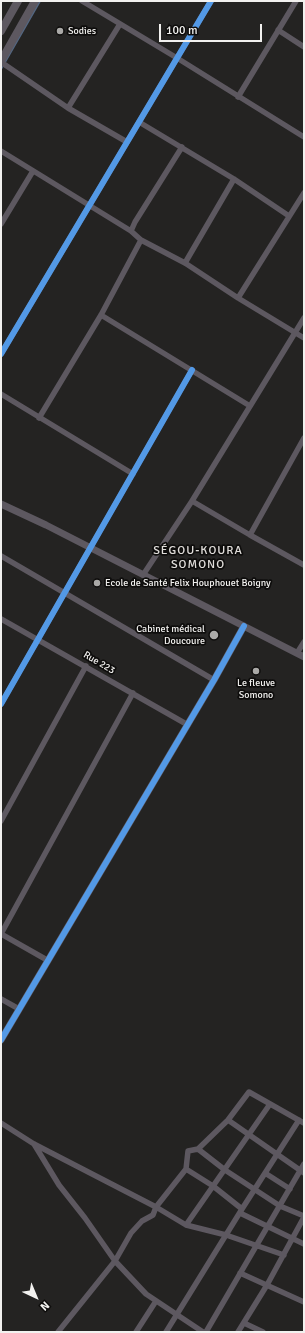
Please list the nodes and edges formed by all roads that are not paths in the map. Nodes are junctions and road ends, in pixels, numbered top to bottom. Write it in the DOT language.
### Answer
graph roads {
  1 [pos="18,1"];
  2 [pos="35,1"];
  3 [pos="82,1"];
  4 [pos="211,1"];
  5 [pos="296,1"];
  6 [pos="120,24"];
  7 [pos="278,30"];
  8 [pos="1,31"];
  9 [pos="304,47"];
  10 [pos="177,58"];
  11 [pos="1,61"];
  12 [pos="238,97"];
  13 [pos="68,108"];
  14 [pos="139,122"];
  15 [pos="304,137"];
  16 [pos="127,142"];
  17 [pos="182,147"];
  18 [pos="1,151"];
  19 [pos="33,170"];
  20 [pos="234,179"];
  21 [pos="304,193"];
  22 [pos="89,206"];
  23 [pos="289,216"];
  24 [pos="1,224"];
  25 [pos="131,231"];
  26 [pos="141,240"];
  27 [pos="185,263"];
  28 [pos="238,298"];
  29 [pos="101,315"];
  30 [pos="304,318"];
  31 [pos="295,332"];
  32 [pos="304,338"];
  33 [pos="1,354"];
  34 [pos="192,370"];
  35 [pos="1,394"];
  36 [pos="250,406"];
  37 [pos="39,418"];
  38 [pos="304,438"];
  39 [pos="133,474"];
  40 [pos="192,501"];
  41 [pos="1,504"];
  42 [pos="250,536"];
  43 [pos="90,548"];
  44 [pos="1,556"];
  45 [pos="304,565"];
  46 [pos="143,575"];
  47 [pos="64,594"];
  48 [pos="1,619"];
  49 [pos="244,626"];
  50 [pos="38,640"];
  51 [pos="304,642"];
  52 [pos="301,655"];
  53 [pos="86,666"];
  54 [pos="214,680"];
  55 [pos="132,693"];
  56 [pos="1,704"];
  57 [pos="188,725"];
  58 [pos="1,821"];
  59 [pos="1,934"];
  60 [pos="47,960"];
  61 [pos="1,998"];
  62 [pos="19,1009"];
  63 [pos="1,1040"];
  64 [pos="270,1104"];
  65 [pos="228,1120"];
  66 [pos="302,1122"];
  67 [pos="1,1123"];
  68 [pos="249,1135"];
  69 [pos="34,1144"];
  70 [pos="198,1149"];
  71 [pos="277,1155"];
  72 [pos="304,1164"];
  73 [pos="186,1168"];
  74 [pos="225,1170"];
  75 [pos="302,1172"];
  76 [pos="266,1174"];
  77 [pos="213,1186"];
  78 [pos="290,1189"];
  79 [pos="255,1190"];
  80 [pos="280,1206"];
  81 [pos="156,1208"];
  82 [pos="241,1211"];
  83 [pos="304,1217"];
  84 [pos="186,1225"];
  85 [pos="268,1226"];
  86 [pos="226,1235"];
  87 [pos="293,1238"];
  88 [pos="304,1244"];
  89 [pos="257,1245"];
  90 [pos="284,1255"];
  91 [pos="115,1261"];
  92 [pos="240,1273"];
  93 [pos="267,1285"];
  94 [pos="156,1301"];
  95 [pos="304,1302"];
  96 [pos="176,1315"];
  97 [pos="244,1323"];
  98 [pos="58,1332"];
  99 [pos="136,1332"];
  100 [pos="166,1332"];
  101 [pos="202,1332"];
  102 [pos="206,1332"];
  103 [pos="238,1332"];
  104 [pos="263,1332"];
  1 -- 8 [label="main road"];
  2 -- 11 [label="main road"];
  3 -- 6 [label="street"];
  4 -- 10 [label="street"];
  5 -- 7 [label="street"];
  6 -- 10 [label="street"];
  6 -- 13 [label="street"];
  7 -- 9 [label="street"];
  7 -- 12 [label="street"];
  10 -- 12 [label="street"];
  10 -- 14 [label="street"];
  11 -- 13 [label="street"];
  12 -- 15 [label="street"];
  13 -- 16 [label="street"];
  14 -- 16 [label="street"];
  14 -- 17 [label="street"];
  16 -- 22 [label="street"];
  17 -- 20 [label="street"];
  17 -- 25 [label="street"];
  18 -- 19 [label="street"];
  19 -- 22 [label="street"];
  19 -- 24 [label="street"];
  20 -- 23 [label="street"];
  20 -- 27 [label="street"];
  21 -- 23 [label="street"];
  22 -- 25 [label="street"];
  22 -- 33 [label="street"];
  23 -- 28 [label="street"];
  25 -- 26 [label="street"];
  26 -- 27 [label="street"];
  26 -- 29 [label="street"];
  27 -- 28 [label="street"];
  28 -- 31 [label="street"];
  29 -- 34 [label="street"];
  29 -- 37 [label="street"];
  30 -- 31 [label="street"];
  31 -- 32 [label="street"];
  31 -- 36 [label="street"];
  34 -- 36 [label="street"];
  34 -- 39 [label="street"];
  35 -- 37 [label="street"];
  36 -- 40 [label="street"];
  37 -- 39 [label="street"];
  38 -- 42 [label="street"];
  39 -- 43 [label="street"];
  40 -- 42 [label="street"];
  40 -- 46 [label="street"];
  41 -- 43 [label="street"];
  42 -- 45 [label="street"];
  43 -- 46 [label="street"];
  43 -- 47 [label="street"];
  44 -- 47 [label="street"];
  46 -- 49 [label="street"];
  47 -- 50 [label="street"];
  47 -- 54 [label="street"];
  48 -- 50 [label="street, Rue 223"];
  49 -- 52 [label="street"];
  49 -- 54 [label="street"];
  50 -- 53 [label="street, Rue 223"];
  50 -- 56 [label="street"];
  51 -- 52 [label="street"];
  53 -- 55 [label="street, Rue 223"];
  53 -- 58 [label="street"];
  54 -- 57 [label="street"];
  55 -- 57 [label="street, Rue 223"];
  55 -- 59 [label="street"];
  57 -- 60 [label="street"];
  59 -- 60 [label="street"];
  60 -- 62 [label="street"];
  61 -- 62 [label="street"];
  62 -- 63 [label="street"];
  64 -- 65 [label="street"];
  64 -- 66 [label="street"];
  64 -- 68 [label="street"];
  65 -- 68 [label="street"];
  65 -- 70 [label="street"];
  66 -- 71 [label="street"];
  67 -- 69 [label="street"];
  68 -- 71 [label="street"];
  68 -- 74 [label="street"];
  69 -- 81 [label="street"];
  69 -- 91 [label="street"];
  70 -- 73 [label="street"];
  70 -- 74 [label="street"];
  71 -- 75 [label="street"];
  71 -- 76 [label="street"];
  72 -- 75 [label="street"];
  73 -- 77 [label="street"];
  73 -- 81 [label="street"];
  74 -- 77 [label="street"];
  74 -- 79 [label="street"];
  75 -- 78 [label="street"];
  76 -- 78 [label="street"];
  76 -- 79 [label="street"];
  77 -- 82 [label="street"];
  77 -- 84 [label="street"];
  78 -- 80 [label="street"];
  79 -- 80 [label="street"];
  79 -- 82 [label="street"];
  80 -- 83 [label="street"];
  80 -- 85 [label="street"];
  81 -- 84 [label="street"];
  81 -- 91 [label="street"];
  82 -- 85 [label="street"];
  82 -- 86 [label="street"];
  83 -- 87 [label="street"];
  84 -- 86 [label="street"];
  85 -- 87 [label="street"];
  85 -- 89 [label="street"];
  86 -- 89 [label="street"];
  86 -- 96 [label="street"];
  87 -- 88 [label="street"];
  87 -- 90 [label="street"];
  89 -- 90 [label="street"];
  89 -- 92 [label="street"];
  90 -- 93 [label="street"];
  91 -- 94 [label="street"];
  91 -- 98 [label="street"];
  92 -- 93 [label="street"];
  92 -- 102 [label="street"];
  93 -- 95 [label="street"];
  93 -- 97 [label="street"];
  94 -- 96 [label="street"];
  94 -- 99 [label="street"];
  96 -- 100 [label="street"];
  96 -- 101 [label="street"];
  97 -- 103 [label="street"];
  97 -- 104 [label="street"];
}
